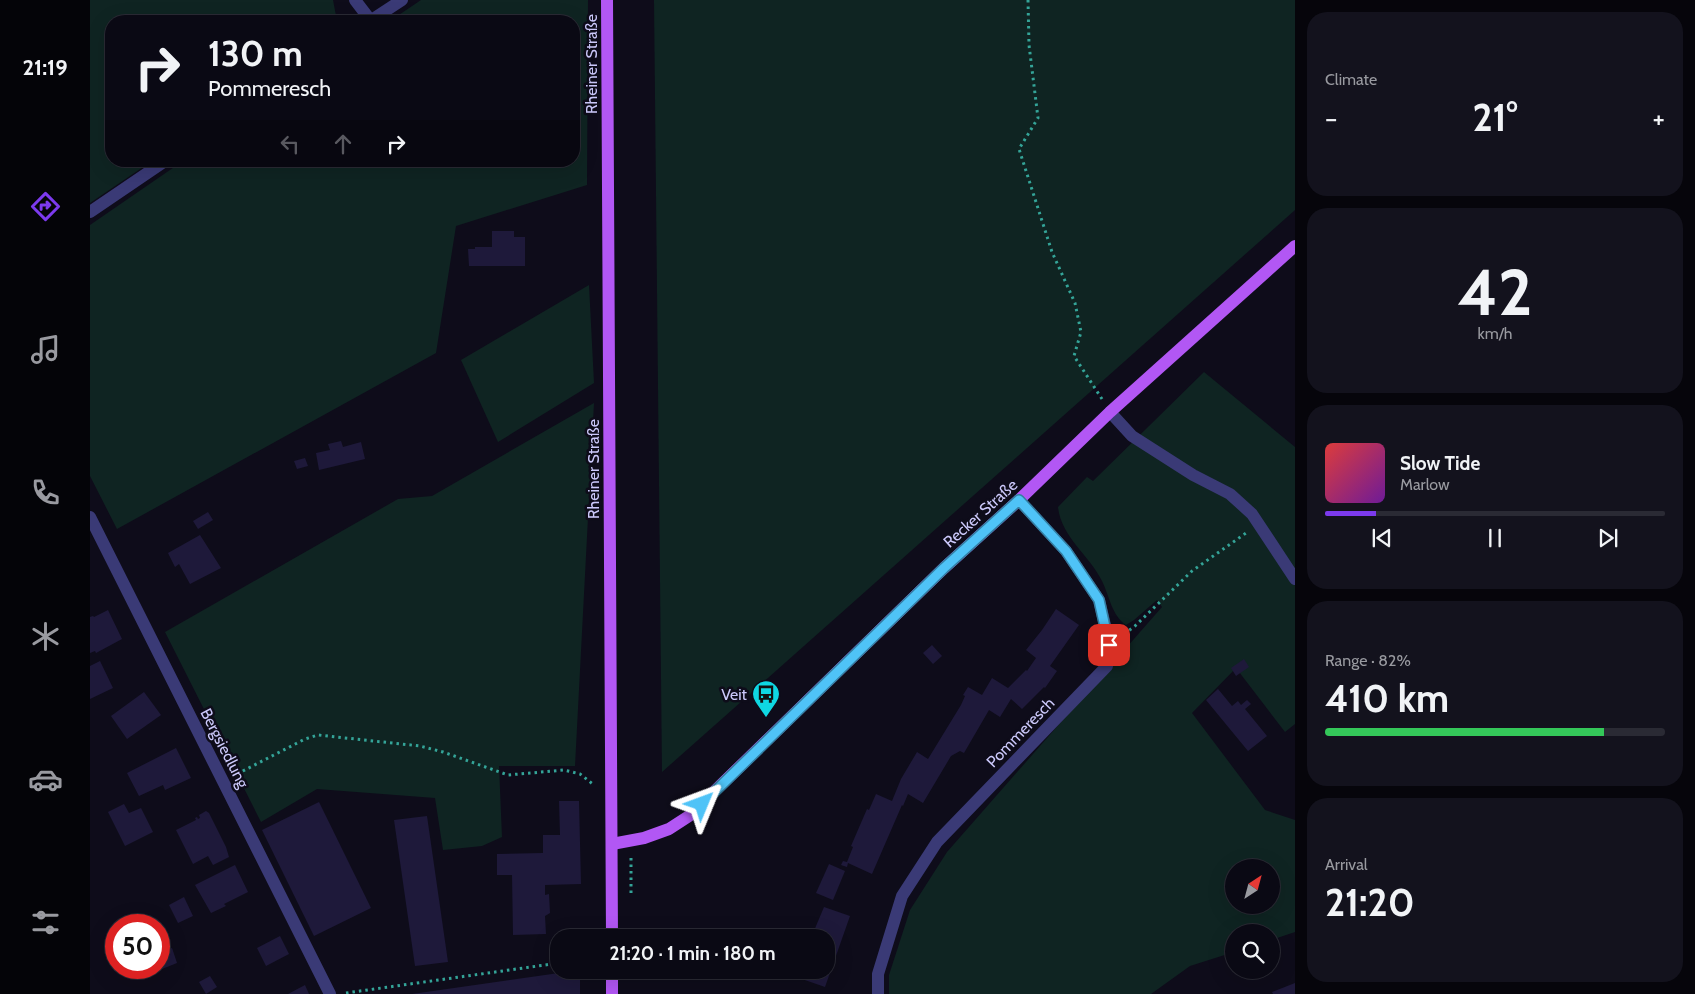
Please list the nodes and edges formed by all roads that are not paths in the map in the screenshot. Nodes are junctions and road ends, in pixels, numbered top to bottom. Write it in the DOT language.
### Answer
graph roads {
  1 [pos="355,0"];
  2 [pos="402,0"];
  3 [pos="607,0"];
  4 [pos="366,15"];
  5 [pos="379,15"];
  6 [pos="156,167"];
  7 [pos="90,212"];
  8 [pos="1295,246"];
  9 [pos="1110,412"];
  10 [pos="1019,500"];
  11 [pos="90,517"];
  12 [pos="1295,579"];
  13 [pos="612,844"];
  14 [pos="612,929"];
  15 [pos="612,979"];
  16 [pos="330,994"];
  17 [pos="612,994"];
  18 [pos="878,994"];
  1 -- 4 [label="street"];
  2 -- 5 [label="street"];
  3 -- 13 [label="main road, Rheiner Straße"];
  6 -- 7 [label="street"];
  8 -- 9 [label="main road, Recker Straße"];
  9 -- 10 [label="main road, Recker Straße"];
  9 -- 12 [label="street"];
  10 -- 13 [label="main road, Recker Straße"];
  10 -- 18 [label="street, Pommeresch"];
  11 -- 16 [label="street, Bergsiedlung"];
  13 -- 14 [label="main road, Rheiner Straße"];
  15 -- 17 [label="main road"];
}
